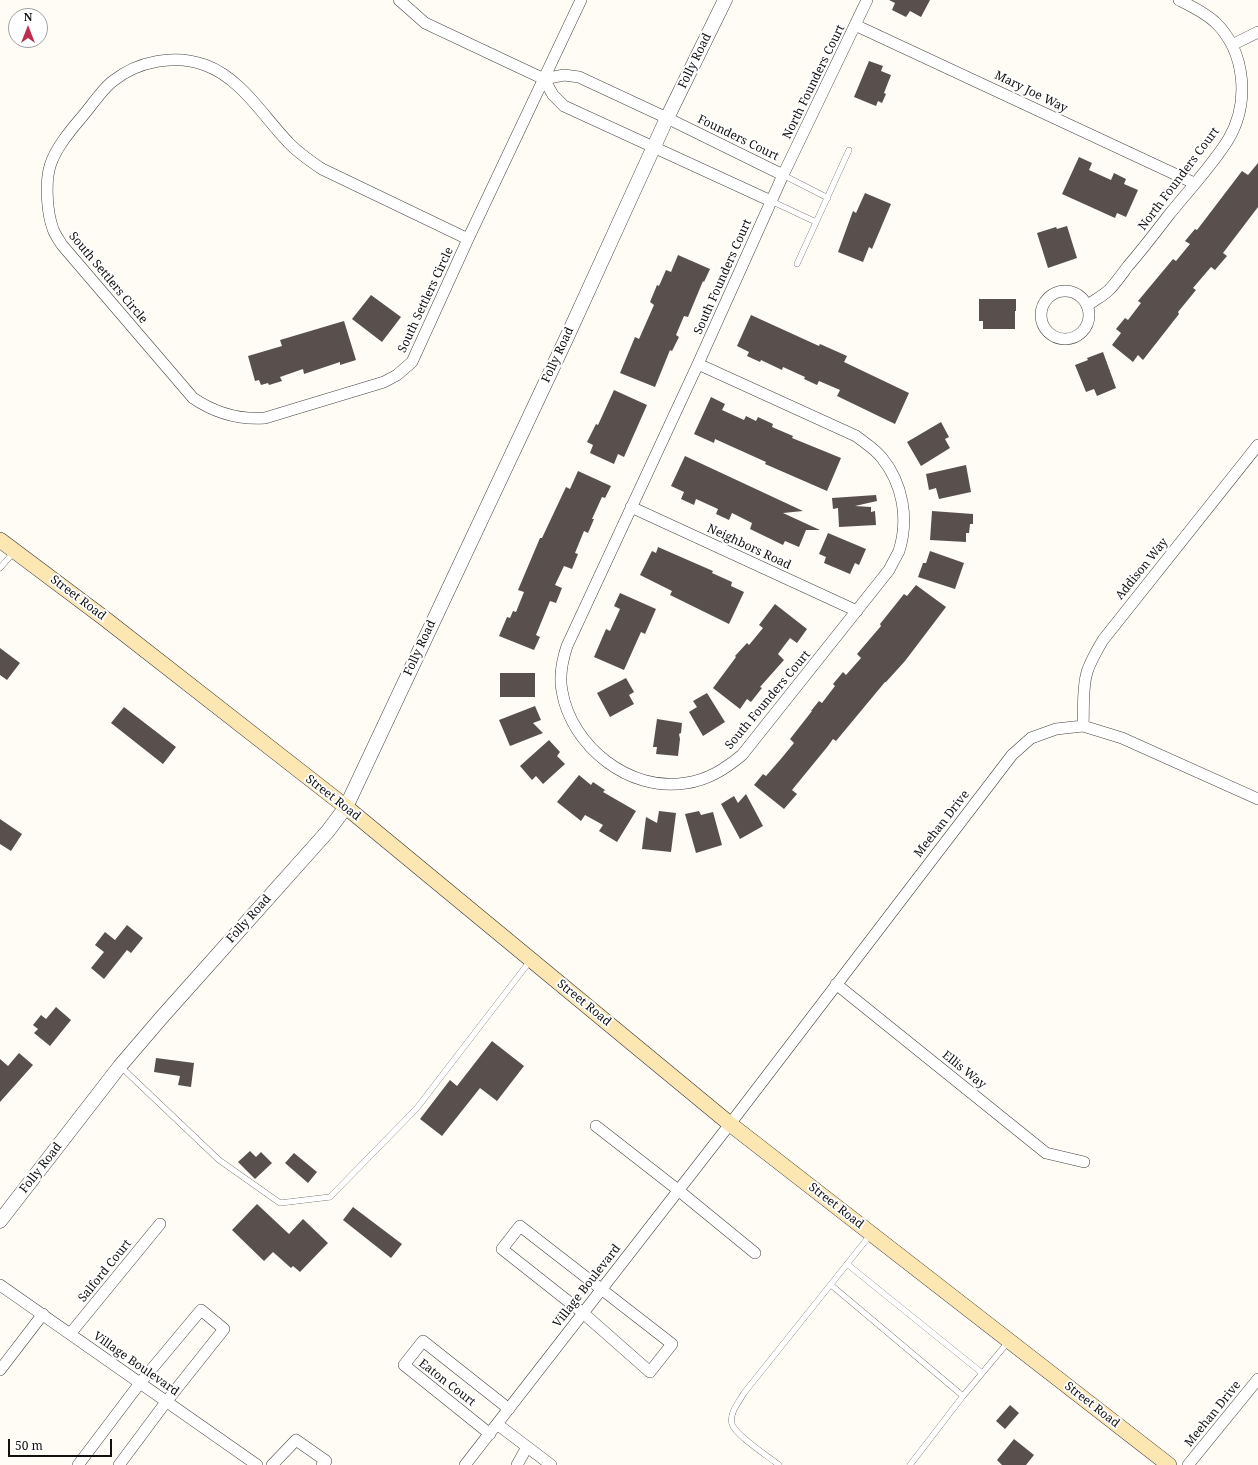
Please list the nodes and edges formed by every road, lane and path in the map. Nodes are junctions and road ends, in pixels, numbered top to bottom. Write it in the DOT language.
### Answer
graph roads {
  1 [pos="399,0"];
  2 [pos="581,0"];
  3 [pos="725,0"];
  4 [pos="867,0"];
  5 [pos="1179,0"];
  6 [pos="855,25"];
  7 [pos="1258,32"];
  8 [pos="1232,45"];
  9 [pos="544,79"];
  10 [pos="667,118"];
  11 [pos="654,147"];
  12 [pos="849,150"];
  13 [pos="784,175"];
  14 [pos="1194,183"];
  15 [pos="828,198"];
  16 [pos="772,201"];
  17 [pos="816,222"];
  18 [pos="468,239"];
  19 [pos="797,264"];
  20 [pos="1087,306"];
  21 [pos="698,364"];
  22 [pos="1258,445"];
  23 [pos="631,507"];
  24 [pos="0,540"];
  25 [pos="14,550"];
  26 [pos="0,568"];
  27 [pos="857,611"];
  28 [pos="1083,726"];
  29 [pos="1258,799"];
  30 [pos="346,807"];
  31 [pos="531,960"];
  32 [pos="836,984"];
  33 [pos="120,1066"];
  34 [pos="730,1124"];
  35 [pos="596,1126"];
  36 [pos="1084,1162"];
  37 [pos="678,1190"];
  38 [pos="0,1221"];
  39 [pos="160,1224"];
  40 [pos="871,1234"];
  41 [pos="755,1253"];
  42 [pos="847,1264"];
  43 [pos="0,1285"];
  44 [pos="831,1286"];
  45 [pos="601,1290"];
  46 [pos="583,1313"];
  47 [pos="43,1314"];
  48 [pos="70,1334"];
  49 [pos="1009,1341"];
  50 [pos="0,1370"];
  51 [pos="982,1373"];
  52 [pos="1258,1379"];
  53 [pos="140,1383"];
  54 [pos="963,1396"];
  55 [pos="166,1402"];
  56 [pos="509,1409"];
  57 [pos="497,1424"];
  58 [pos="490,1434"];
  59 [pos="527,1447"];
  60 [pos="78,1465"];
  61 [pos="119,1465"];
  62 [pos="256,1465"];
  63 [pos="272,1465"];
  64 [pos="322,1465"];
  65 [pos="465,1465"];
  66 [pos="517,1465"];
  67 [pos="551,1465"];
  68 [pos="779,1465"];
  69 [pos="910,1465"];
  70 [pos="1169,1465"];
  71 [pos="1188,1465"];
  1 -- 9 [label="street"];
  2 -- 9 [label="street, South Settlers Circle"];
  3 -- 10 [label="street, Folly Road"];
  4 -- 6 [label="street, North Founders Court"];
  5 -- 8 [label="street, North Founders Court"];
  6 -- 13 [label="street, North Founders Court"];
  6 -- 14 [label="street, Mary Joe Way"];
  7 -- 8 [label="street"];
  8 -- 14 [label="street, North Founders Court"];
  9 -- 10 [label="street, Founders Court"];
  9 -- 11 [label="street"];
  9 -- 18 [label="street, South Settlers Circle"];
  10 -- 11 [label="street, Folly Road"];
  10 -- 13 [label="street, Founders Court"];
  11 -- 16 [label="street"];
  11 -- 30 [label="street, Folly Road"];
  12 -- 15 [label="lane"];
  13 -- 15 [label="lane"];
  13 -- 16 [label="street, Founders Court"];
  14 -- 20 [label="street, North Founders Court"];
  15 -- 17 [label="lane"];
  16 -- 17 [label="lane"];
  16 -- 21 [label="street, South Founders Court"];
  17 -- 19 [label="lane"];
  18 -- 18 [label="street, South Settlers Circle"];
  20 -- 20 [label="street"];
  21 -- 23 [label="street, South Founders Court"];
  21 -- 27 [label="street, South Founders Court"];
  22 -- 28 [label="street, Addison Way"];
  23 -- 27 [label="street, Neighbors Road"];
  23 -- 27 [label="street, South Founders Court"];
  24 -- 25 [label="main road, Street Road"];
  25 -- 26 [label="lane"];
  25 -- 30 [label="main road, Street Road"];
  28 -- 29 [label="street, Meehan Drive"];
  28 -- 32 [label="street, Meehan Drive"];
  30 -- 31 [label="main road, Street Road"];
  30 -- 33 [label="street, Folly Road"];
  31 -- 33 [label="lane"];
  31 -- 34 [label="main road, Street Road"];
  32 -- 34 [label="street, Meehan Drive"];
  32 -- 36 [label="street, Ellis Way"];
  33 -- 38 [label="street, Folly Road"];
  34 -- 37 [label="street, Village Boulevard"];
  34 -- 40 [label="main road, Street Road"];
  35 -- 37 [label="street"];
  37 -- 41 [label="street"];
  37 -- 45 [label="street, Village Boulevard"];
  39 -- 48 [label="street, Salford Court"];
  40 -- 42 [label="lane"];
  40 -- 49 [label="main road, Street Road"];
  42 -- 44 [label="lane"];
  42 -- 51 [label="lane"];
  43 -- 47 [label="street, Village Boulevard"];
  44 -- 54 [label="lane"];
  44 -- 68 [label="lane"];
  45 -- 46 [label="street, Village Boulevard"];
  45 -- 46 [label="street"];
  45 -- 46 [label="street"];
  46 -- 56 [label="street, Village Boulevard"];
  47 -- 48 [label="street, Village Boulevard"];
  47 -- 50 [label="street"];
  48 -- 53 [label="street, Village Boulevard"];
  49 -- 51 [label="lane"];
  49 -- 70 [label="main road, Street Road"];
  51 -- 54 [label="lane"];
  52 -- 71 [label="street, Meehan Drive"];
  53 -- 55 [label="street, Village Boulevard"];
  53 -- 55 [label="street"];
  53 -- 60 [label="street"];
  54 -- 69 [label="lane"];
  55 -- 61 [label="street"];
  55 -- 62 [label="street, Village Boulevard"];
  56 -- 57 [label="street, Village Boulevard"];
  56 -- 58 [label="street, Eaton Court"];
  57 -- 58 [label="street, Village Boulevard"];
  57 -- 59 [label="street"];
  58 -- 65 [label="street, Village Boulevard"];
  59 -- 66 [label="street"];
  59 -- 67 [label="street"];
  63 -- 64 [label="street"];
}
